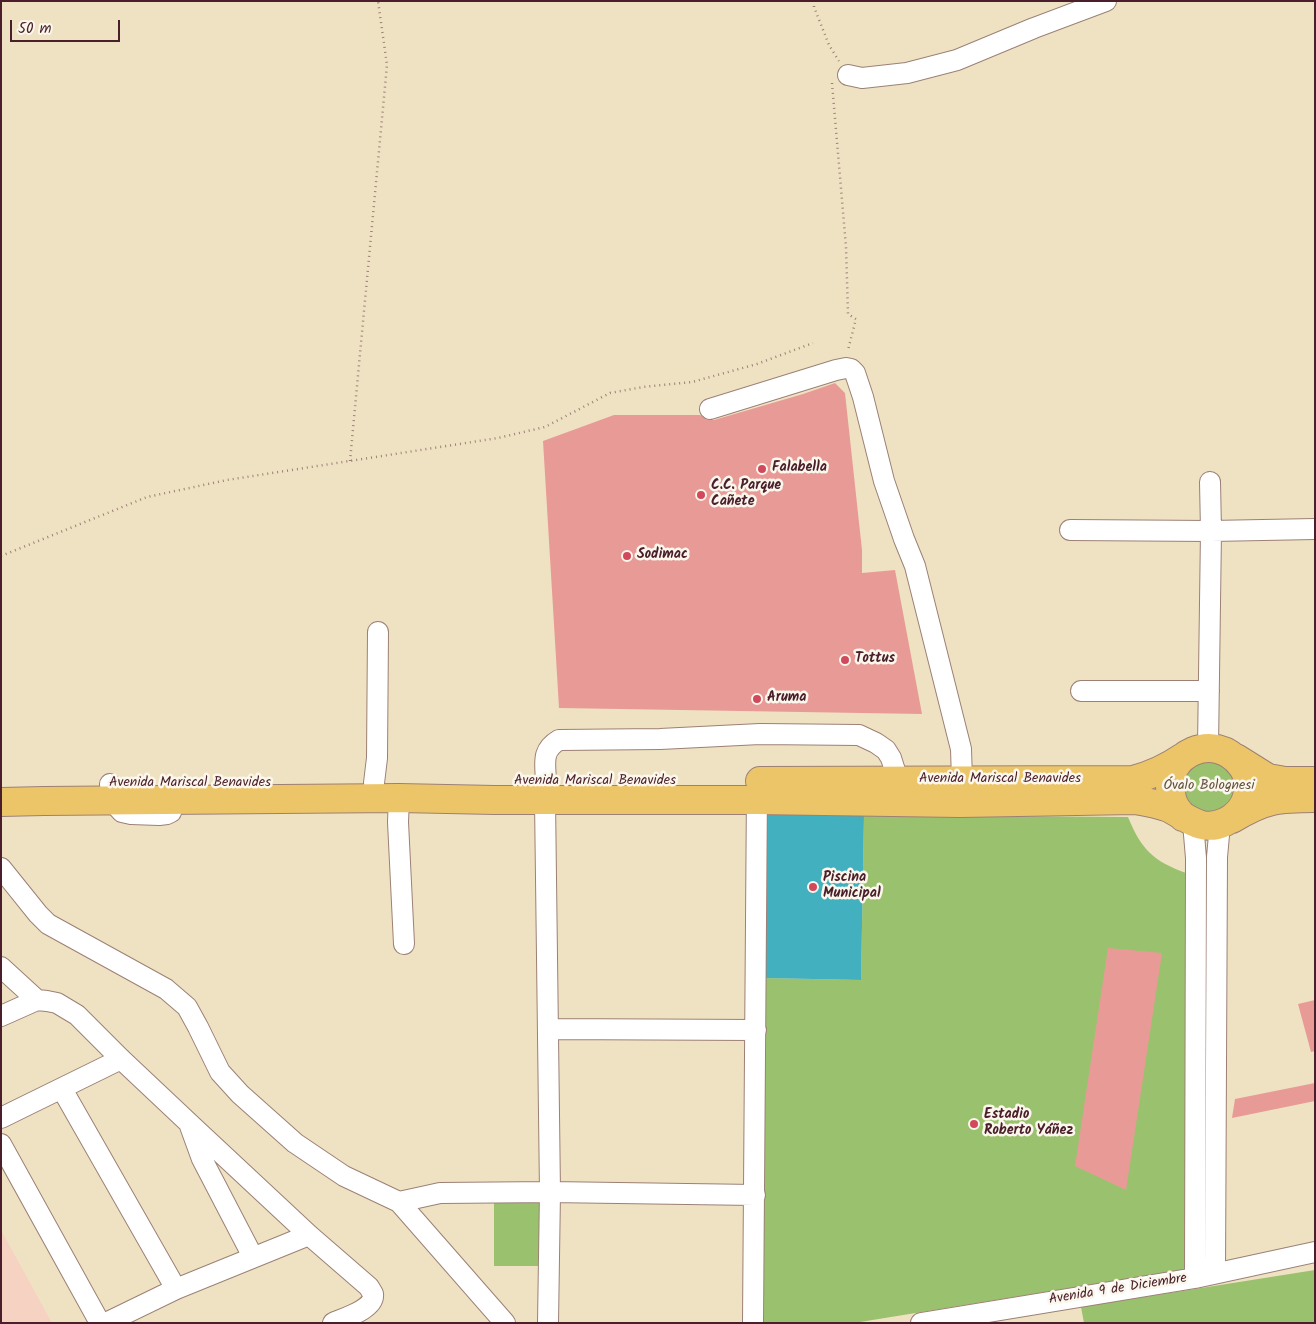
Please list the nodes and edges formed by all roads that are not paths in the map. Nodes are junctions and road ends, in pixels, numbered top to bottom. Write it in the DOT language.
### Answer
graph roads {
  1 [pos="1106,1"];
  2 [pos="848,75"];
  3 [pos="710,409"];
  4 [pos="1210,482"];
  5 [pos="1315,529"];
  6 [pos="1070,530"];
  7 [pos="1211,531"];
  8 [pos="378,632"];
  9 [pos="1080,691"];
  10 [pos="1209,691"];
  11 [pos="1208,747"];
  12 [pos="1183,757"];
  13 [pos="1236,758"];
  14 [pos="898,780"];
  15 [pos="1315,781"];
  16 [pos="374,783"];
  17 [pos="1,786"];
  18 [pos="545,791"];
  19 [pos="757,791"];
  20 [pos="961,791"];
  21 [pos="111,792"];
  22 [pos="398,798"];
  23 [pos="1315,798"];
  24 [pos="1,802"];
  25 [pos="1188,820"];
  26 [pos="1226,822"];
  27 [pos="1,868"];
  28 [pos="404,944"];
  29 [pos="1,967"];
  30 [pos="37,1000"];
  31 [pos="1,1016"];
  32 [pos="548,1029"];
  33 [pos="756,1030"];
  34 [pos="121,1059"];
  35 [pos="62,1088"];
  36 [pos="1,1118"];
  37 [pos="190,1124"];
  38 [pos="1,1144"];
  39 [pos="550,1192"];
  40 [pos="755,1195"];
  41 [pos="399,1202"];
  42 [pos="309,1235"];
  43 [pos="1315,1252"];
  44 [pos="253,1257"];
  45 [pos="1215,1273"];
  46 [pos="1195,1278"];
  47 [pos="176,1289"];
  48 [pos="100,1323"];
  49 [pos="106,1323"];
  50 [pos="333,1323"];
  51 [pos="504,1323"];
  52 [pos="548,1323"];
  53 [pos="754,1323"];
  54 [pos="921,1323"];
  1 -- 2 [label="street"];
  3 -- 20 [label="street"];
  4 -- 7 [label="street"];
  5 -- 7 [label="street"];
  6 -- 7 [label="street"];
  7 -- 10 [label="street"];
  8 -- 16 [label="street"];
  9 -- 10 [label="street"];
  10 -- 11 [label="street"];
  11 -- 12 [label="highway"];
  11 -- 13 [label="highway"];
  12 -- 20 [label="highway, Avenida Mariscal Benavides"];
  12 -- 25 [label="highway"];
  13 -- 15 [label="highway"];
  13 -- 26 [label="highway"];
  14 -- 18 [label="street"];
  14 -- 19 [label="highway, Avenida Mariscal Benavides"];
  14 -- 20 [label="highway, Avenida Mariscal Benavides"];
  16 -- 18 [label="highway, Avenida Mariscal Benavides"];
  16 -- 21 [label="highway, Avenida Mariscal Benavides"];
  17 -- 21 [label="highway, Avenida Mariscal Benavides"];
  18 -- 19 [label="highway, Avenida Mariscal Benavides"];
  18 -- 22 [label="highway, Avenida Mariscal Benavides"];
  18 -- 32 [label="street"];
  19 -- 20 [label="highway, Avenida Mariscal Benavides"];
  19 -- 33 [label="street"];
  20 -- 25 [label="highway, Avenida Mariscal Benavides"];
  21 -- 22 [label="highway, Avenida Mariscal Benavides"];
  21 -- 24 [label="highway, Avenida Mariscal Benavides"];
  22 -- 28 [label="street"];
  23 -- 26 [label="highway"];
  25 -- 26 [label="highway"];
  25 -- 46 [label="street"];
  26 -- 45 [label="street"];
  27 -- 41 [label="street"];
  29 -- 30 [label="street"];
  30 -- 31 [label="street"];
  30 -- 34 [label="street"];
  32 -- 33 [label="street"];
  32 -- 39 [label="street"];
  33 -- 40 [label="street"];
  34 -- 35 [label="street"];
  34 -- 37 [label="street"];
  35 -- 36 [label="street"];
  35 -- 47 [label="street"];
  37 -- 42 [label="street"];
  37 -- 44 [label="street"];
  38 -- 48 [label="street"];
  39 -- 40 [label="street"];
  39 -- 41 [label="street"];
  39 -- 52 [label="street"];
  40 -- 53 [label="street"];
  41 -- 51 [label="street"];
  42 -- 44 [label="street"];
  42 -- 50 [label="street"];
  43 -- 45 [label="street, Avenida 9 de Diciembre"];
  44 -- 47 [label="street"];
  45 -- 46 [label="street, Avenida 9 de Diciembre"];
  46 -- 54 [label="street, Avenida 9 de Diciembre"];
  47 -- 49 [label="street"];
}
